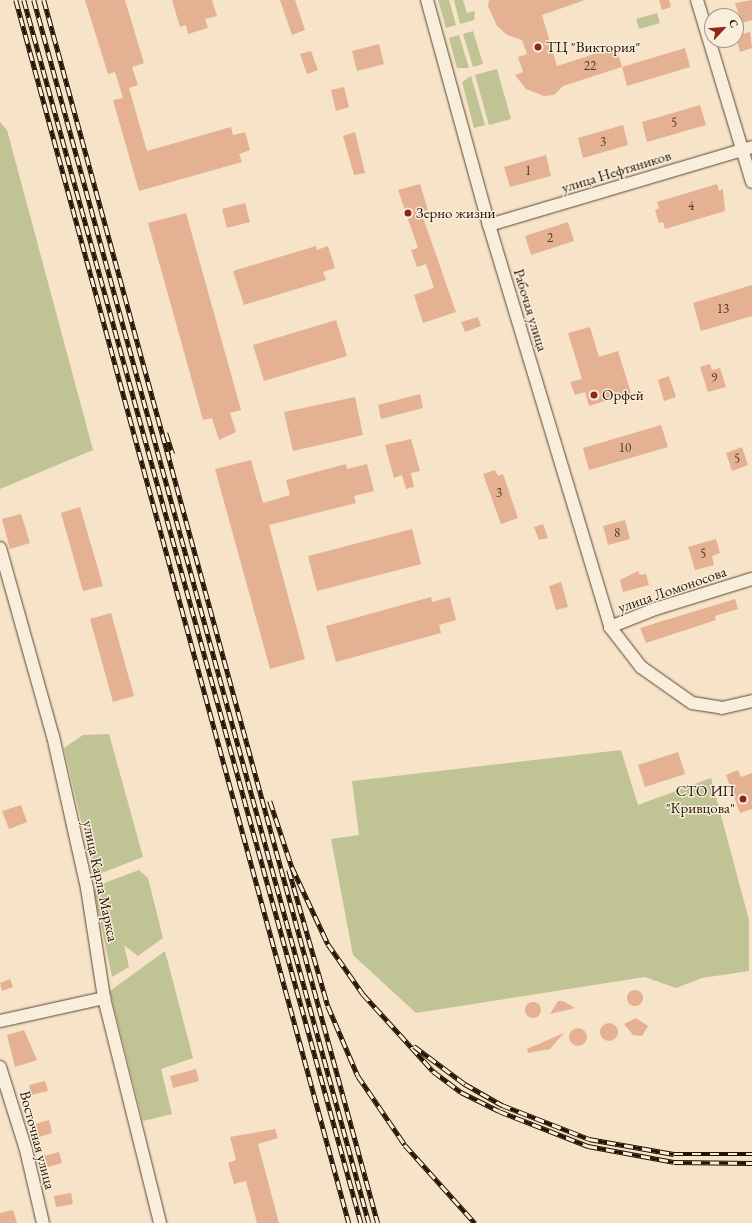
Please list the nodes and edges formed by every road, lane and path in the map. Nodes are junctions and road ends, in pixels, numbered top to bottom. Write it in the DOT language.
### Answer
graph roads {
  1 [pos="427,0"];
  2 [pos="697,0"];
  3 [pos="747,149"];
  4 [pos="752,182"];
  5 [pos="489,225"];
  6 [pos="0,548"];
  7 [pos="752,579"];
  8 [pos="610,628"];
  9 [pos="752,701"];
  10 [pos="104,998"];
  11 [pos="0,1021"];
  12 [pos="0,1067"];
  13 [pos="42,1223"];
  14 [pos="160,1223"];
  1 -- 5 [label="street, Рабочая улица"];
  2 -- 3 [label="street"];
  3 -- 4 [label="street"];
  3 -- 5 [label="street, улица Нефтяников"];
  5 -- 8 [label="street, Рабочая улица"];
  6 -- 10 [label="street, улица Карла Маркса"];
  7 -- 8 [label="street, улица Ломоносова"];
  8 -- 9 [label="street, улица Ломоносова"];
  10 -- 11 [label="street"];
  10 -- 14 [label="street, улица Карла Маркса"];
  12 -- 13 [label="street, Восточная улица"];
}
